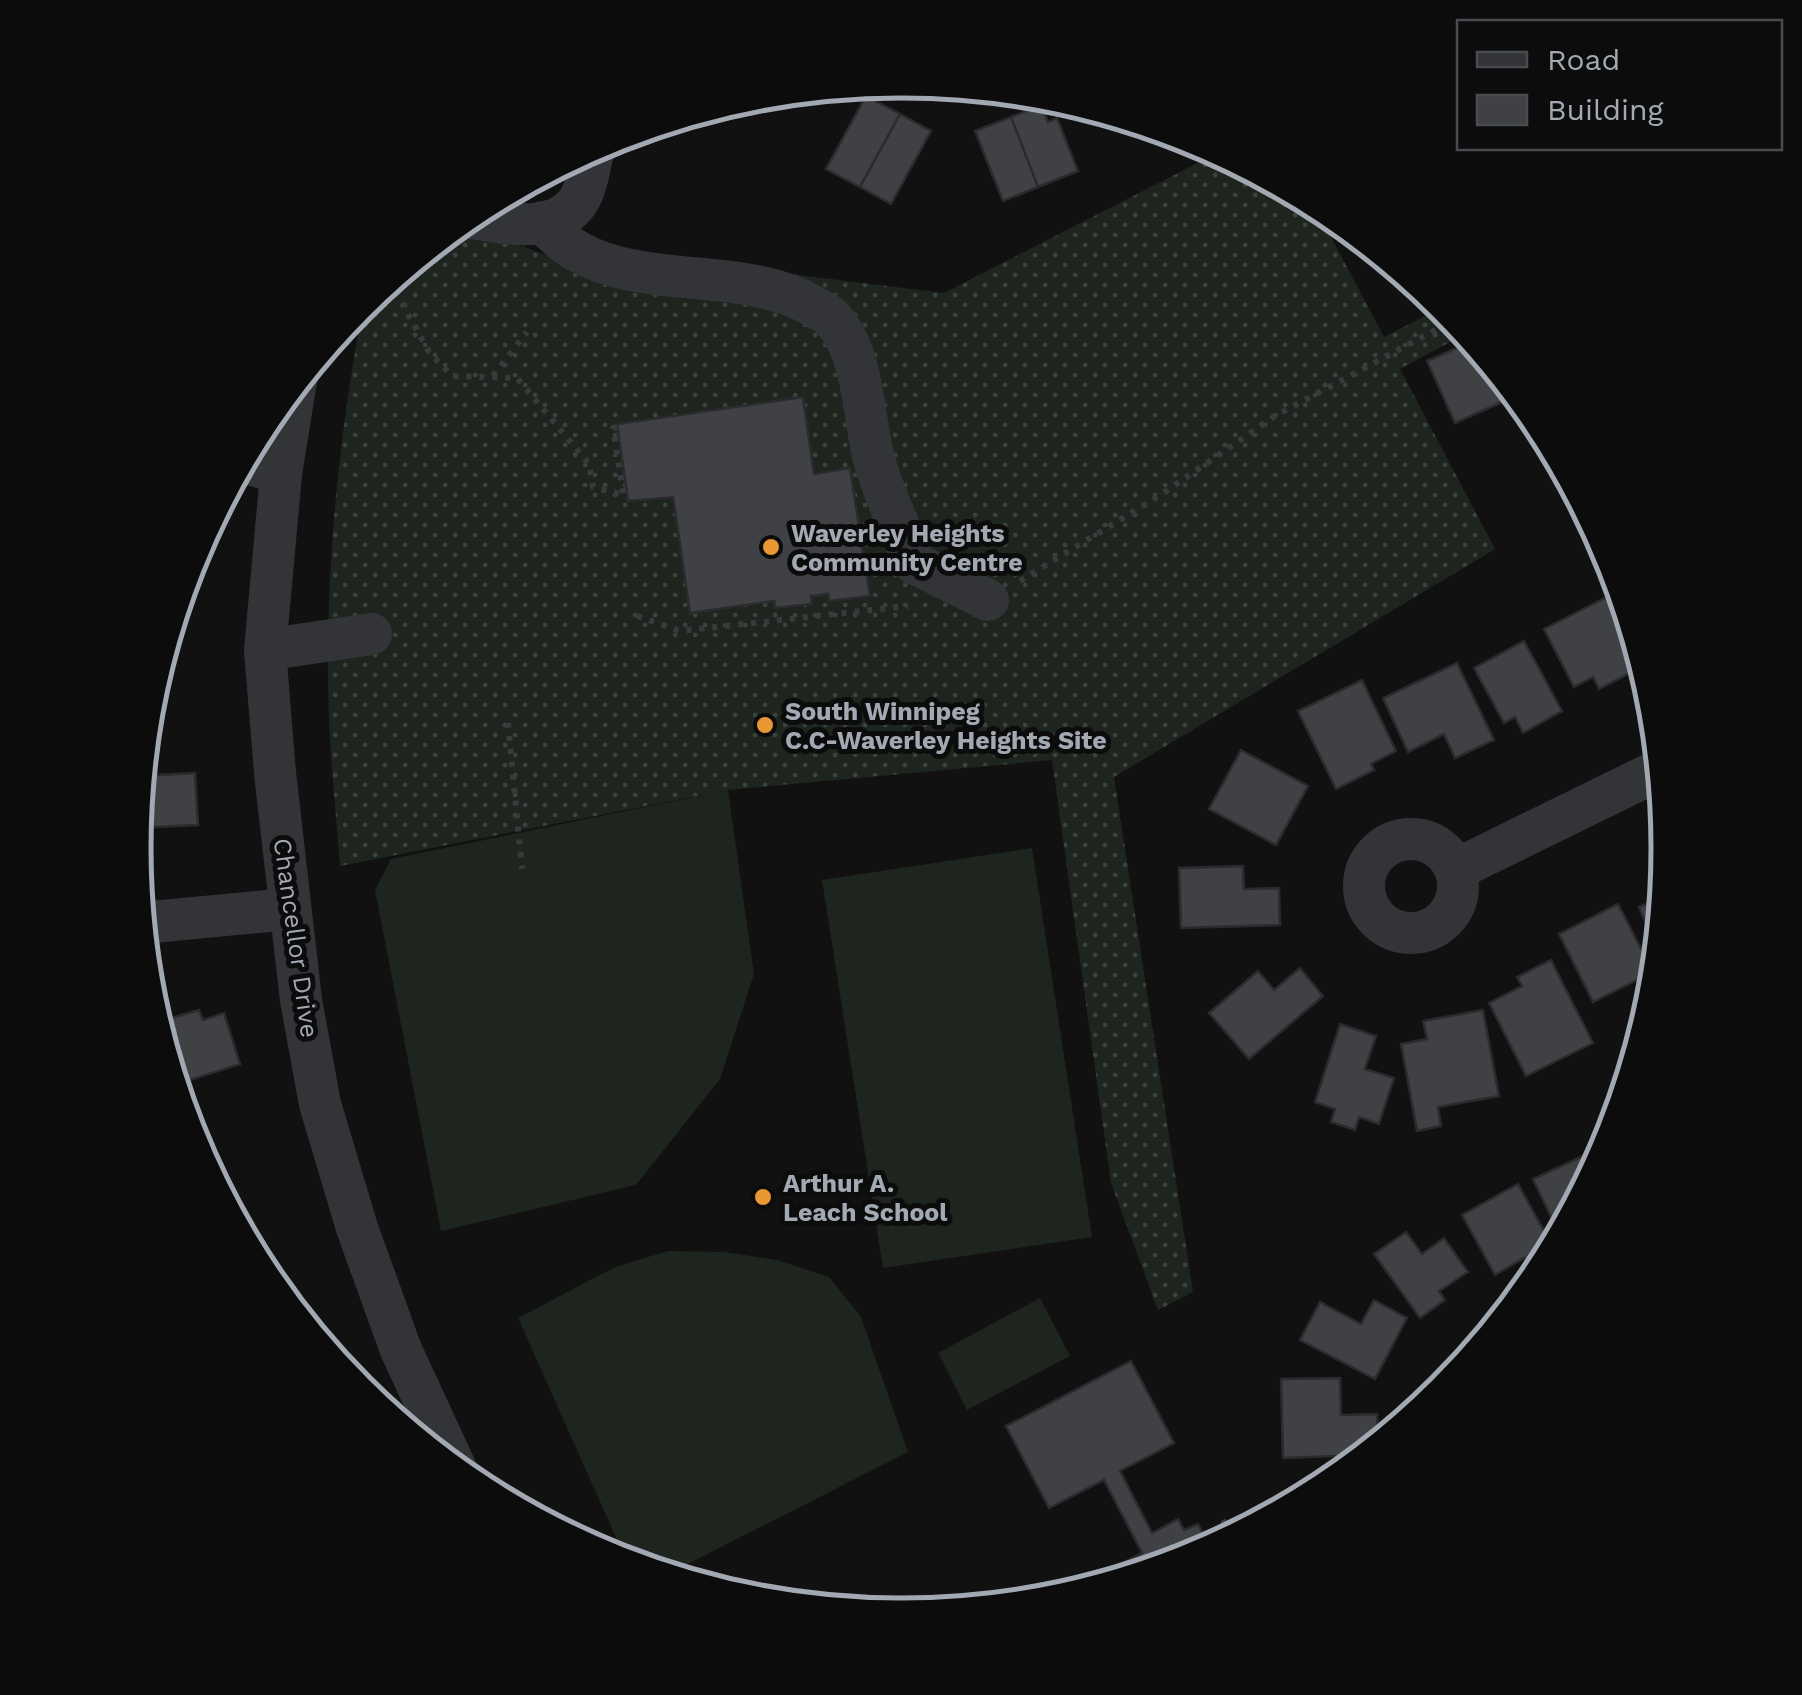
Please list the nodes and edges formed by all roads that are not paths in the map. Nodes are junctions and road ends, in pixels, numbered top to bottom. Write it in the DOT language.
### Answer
graph roads {
  1 [pos="589,166"];
  2 [pos="490,220"];
  3 [pos="543,222"];
  4 [pos="274,436"];
  5 [pos="261,468"];
  6 [pos="988,600"];
  7 [pos="371,634"];
  8 [pos="266,650"];
  9 [pos="1647,776"];
  10 [pos="1456,870"];
  11 [pos="290,908"];
  12 [pos="155,922"];
  13 [pos="444,1443"];
  1 -- 3 [label="street"];
  2 -- 3 [label="street"];
  3 -- 6 [label="street"];
  4 -- 5 [label="street, Chancellor Drive"];
  5 -- 8 [label="street, Chancellor Drive"];
  7 -- 8 [label="street"];
  8 -- 11 [label="street, Chancellor Drive"];
  9 -- 10 [label="street"];
  11 -- 12 [label="street"];
  11 -- 13 [label="street, Chancellor Drive"];
}
